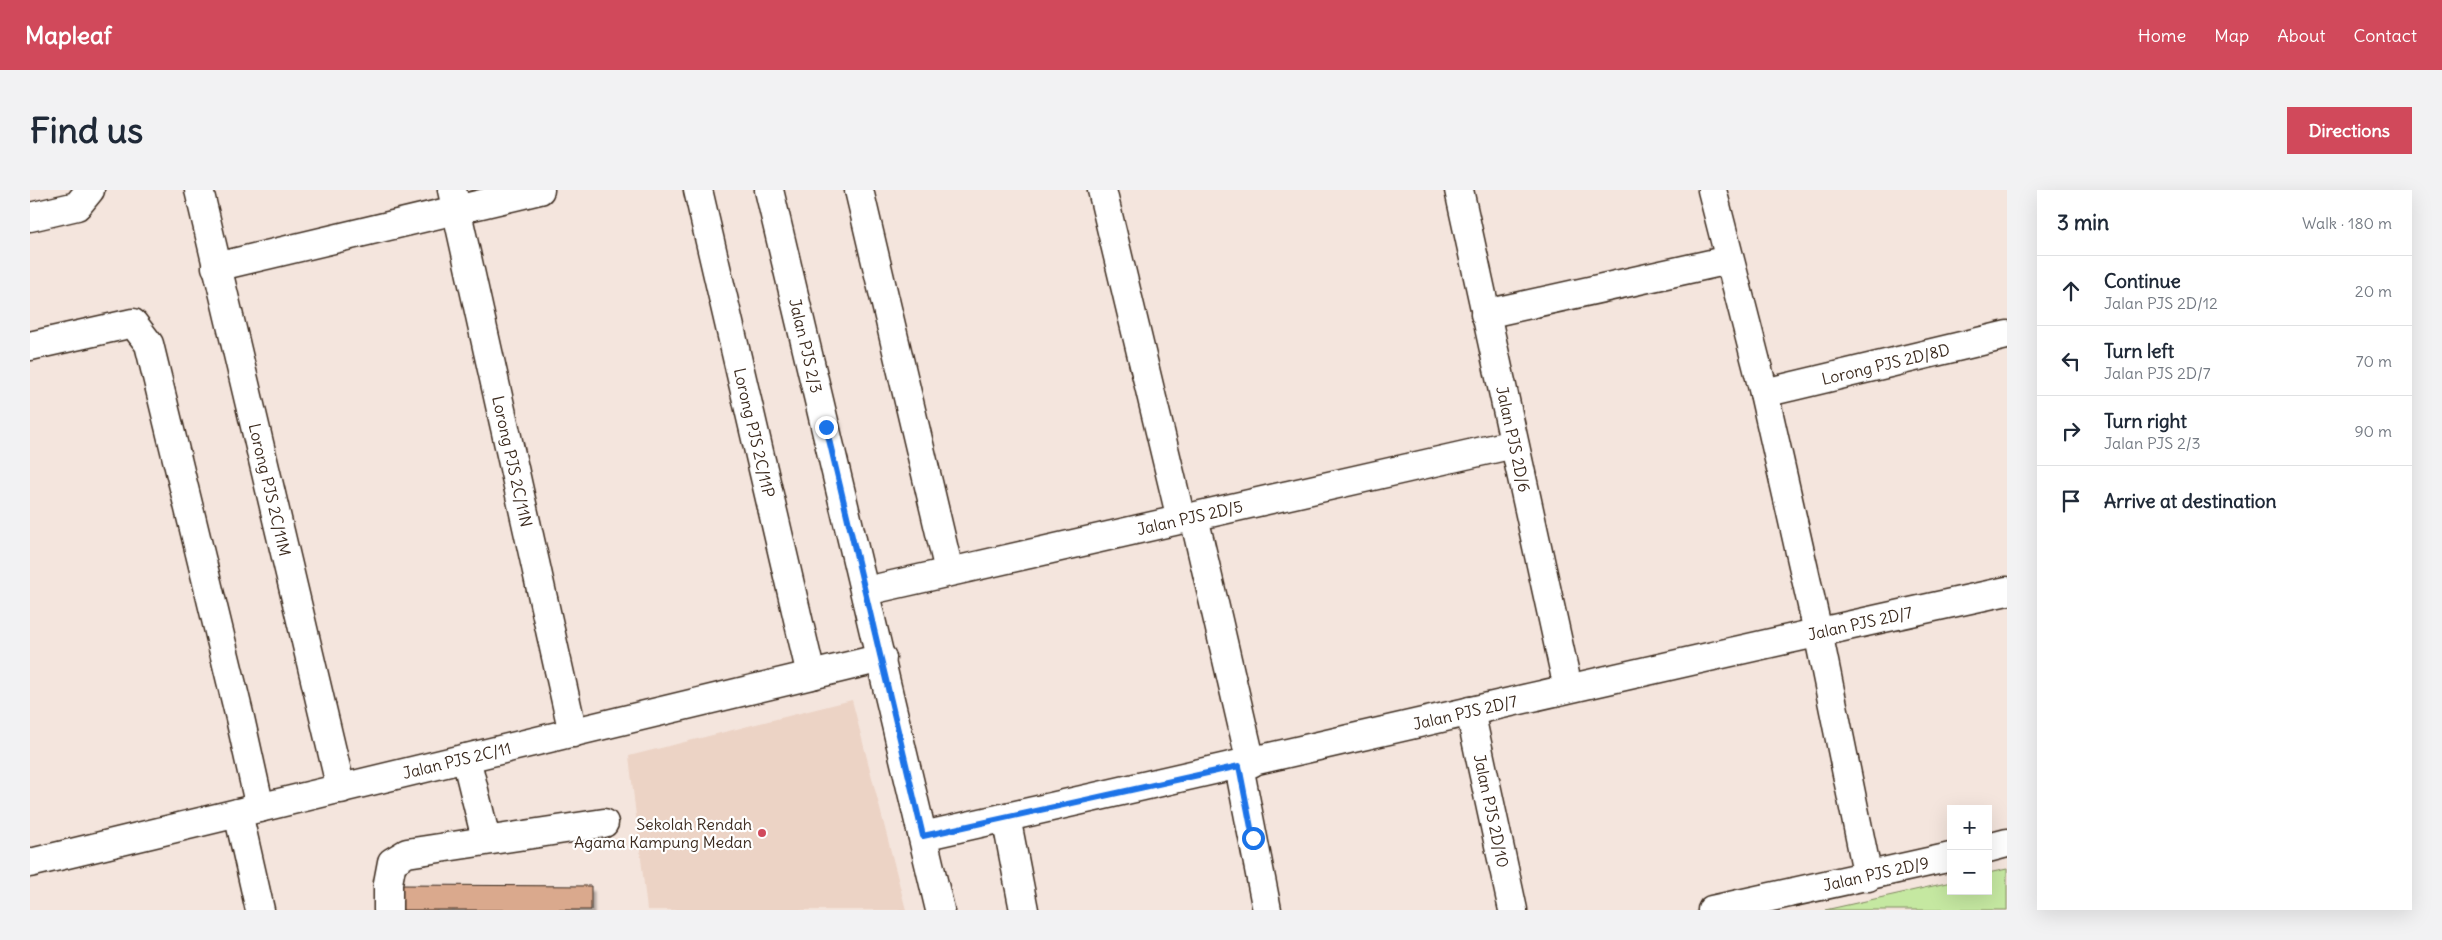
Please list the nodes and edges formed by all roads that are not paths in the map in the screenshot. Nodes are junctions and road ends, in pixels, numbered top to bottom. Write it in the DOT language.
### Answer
graph roads {
  1 [pos="90,190"];
  2 [pos="198,190"];
  3 [pos="540,190"];
  4 [pos="698,190"];
  5 [pos="769,190"];
  6 [pos="858,190"];
  7 [pos="1102,190"];
  8 [pos="1459,190"];
  9 [pos="1712,190"];
  10 [pos="455,200"];
  11 [pos="30,217"];
  12 [pos="1729,260"];
  13 [pos="216,267"];
  14 [pos="1485,314"];
  15 [pos="2007,335"];
  16 [pos="30,346"];
  17 [pos="1764,392"];
  18 [pos="1514,444"];
  19 [pos="1187,518"];
  20 [pos="949,571"];
  21 [pos="866,591"];
  22 [pos="2007,591"];
  23 [pos="1818,632"];
  24 [pos="882,658"];
  25 [pos="811,675"];
  26 [pos="1568,688"];
  27 [pos="1470,711"];
  28 [pos="574,732"];
  29 [pos="466,758"];
  30 [pos="1245,764"];
  31 [pos="340,789"];
  32 [pos="249,811"];
  33 [pos="1006,817"];
  34 [pos="604,823"];
  35 [pos="923,836"];
  36 [pos="486,839"];
  37 [pos="2007,843"];
  38 [pos="1992,847"];
  39 [pos="1947,858"];
  40 [pos="30,863"];
  41 [pos="1868,877"];
  42 [pos="260,910"];
  43 [pos="388,910"];
  44 [pos="940,910"];
  45 [pos="1024,910"];
  46 [pos="1267,910"];
  47 [pos="1514,910"];
  48 [pos="1712,910"];
  1 -- 11 [label="street"];
  2 -- 13 [label="street, Lorong PJS 2C/11M"];
  3 -- 10 [label="street"];
  4 -- 25 [label="street, Lorong PJS 2C/11P"];
  5 -- 21 [label="street, Jalan PJS 2/3"];
  6 -- 20 [label="street"];
  7 -- 19 [label="street"];
  8 -- 14 [label="street, Jalan PJS 2D/6"];
  9 -- 12 [label="street"];
  10 -- 13 [label="street"];
  10 -- 28 [label="street, Lorong PJS 2C/11N"];
  12 -- 14 [label="street"];
  12 -- 17 [label="street"];
  13 -- 31 [label="street, Lorong PJS 2C/11M"];
  14 -- 18 [label="street, Jalan PJS 2D/6"];
  15 -- 17 [label="street, Lorong PJS 2D/8D"];
  16 -- 32 [label="street"];
  17 -- 23 [label="street"];
  18 -- 19 [label="street, Jalan PJS 2D/5"];
  18 -- 26 [label="street, Jalan PJS 2D/6"];
  19 -- 20 [label="street, Jalan PJS 2D/5"];
  19 -- 30 [label="street"];
  20 -- 21 [label="street, Jalan PJS 2D/5"];
  21 -- 24 [label="street, Jalan PJS 2/3"];
  22 -- 23 [label="street, Jalan PJS 2D/7"];
  23 -- 26 [label="street, Jalan PJS 2D/7"];
  23 -- 41 [label="street"];
  24 -- 25 [label="street, Jalan PJS 2C/11"];
  24 -- 35 [label="street, Jalan PJS 2/3"];
  25 -- 28 [label="street, Jalan PJS 2C/11"];
  26 -- 27 [label="street, Jalan PJS 2D/7"];
  27 -- 30 [label="street, Jalan PJS 2D/7"];
  27 -- 47 [label="street, Jalan PJS 2D/10"];
  28 -- 29 [label="street, Jalan PJS 2C/11"];
  29 -- 31 [label="street, Jalan PJS 2C/11"];
  29 -- 36 [label="street"];
  30 -- 33 [label="street, Jalan PJS 2D/7"];
  30 -- 46 [label="street"];
  31 -- 32 [label="street, Jalan PJS 2C/11"];
  32 -- 40 [label="street, Jalan PJS 2C/11"];
  32 -- 42 [label="street"];
  33 -- 35 [label="street, Jalan PJS 2D/7"];
  33 -- 45 [label="street"];
  34 -- 36 [label="street"];
  35 -- 44 [label="street, Jalan PJS 2/3"];
  36 -- 43 [label="street"];
  37 -- 38 [label="street"];
  39 -- 41 [label="street, Jalan PJS 2D/9"];
  41 -- 48 [label="street, Jalan PJS 2D/9"];
}
